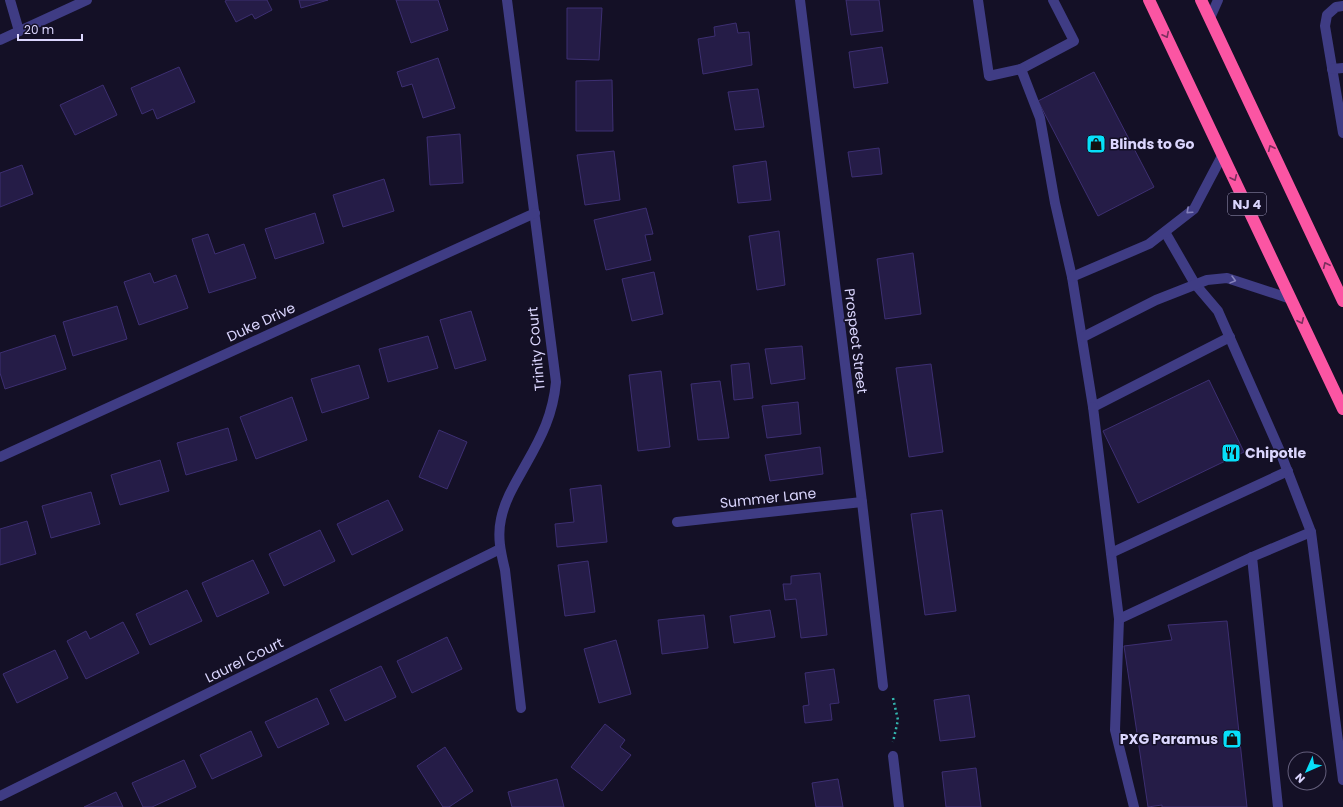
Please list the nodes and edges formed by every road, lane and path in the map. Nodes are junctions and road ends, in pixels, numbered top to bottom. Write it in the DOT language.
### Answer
graph roads {
  1 [pos="10,0"];
  2 [pos="86,0"];
  3 [pos="507,0"];
  4 [pos="800,0"];
  5 [pos="978,0"];
  6 [pos="1053,0"];
  7 [pos="1149,0"];
  8 [pos="1201,0"];
  9 [pos="1218,0"];
  10 [pos="1343,6"];
  11 [pos="1210,18"];
  12 [pos="19,31"];
  13 [pos="0,40"];
  14 [pos="1343,68"];
  15 [pos="1020,69"];
  16 [pos="1332,69"];
  17 [pos="1343,133"];
  18 [pos="1223,154"];
  19 [pos="535,213"];
  20 [pos="1165,232"];
  21 [pos="1072,277"];
  22 [pos="1195,284"];
  23 [pos="1291,299"];
  24 [pos="1343,299"];
  25 [pos="1083,337"];
  26 [pos="1230,337"];
  27 [pos="1094,407"];
  28 [pos="1343,409"];
  29 [pos="0,457"];
  30 [pos="1288,471"];
  31 [pos="862,502"];
  32 [pos="677,522"];
  33 [pos="1311,532"];
  34 [pos="500,549"];
  35 [pos="1111,553"];
  36 [pos="1252,557"];
  37 [pos="1119,619"];
  38 [pos="883,686"];
  39 [pos="521,708"];
  40 [pos="1338,709"];
  41 [pos="893,756"];
  42 [pos="1343,780"];
  43 [pos="0,796"];
  44 [pos="899,807"];
  45 [pos="1134,807"];
  46 [pos="1278,807"];
  1 -- 12 [label="street"];
  2 -- 12 [label="street"];
  3 -- 19 [label="street, Trinity Court"];
  4 -- 31 [label="street, Prospect Street"];
  5 -- 15 [label="street"];
  6 -- 15 [label="street"];
  7 -- 18 [label="highway, NJ 4, one-way"];
  8 -- 11 [label="highway"];
  9 -- 11 [label="street"];
  10 -- 16 [label="street"];
  24 -- 11 [label="highway, one-way"];
  12 -- 13 [label="street"];
  14 -- 16 [label="street"];
  15 -- 21 [label="street"];
  16 -- 17 [label="street"];
  18 -- 20 [label="street, one-way"];
  18 -- 23 [label="highway, NJ 4, one-way"];
  19 -- 29 [label="street, Duke Drive"];
  19 -- 34 [label="street, Trinity Court"];
  20 -- 21 [label="street"];
  20 -- 22 [label="street"];
  21 -- 25 [label="street"];
  22 -- 23 [label="street, one-way"];
  22 -- 25 [label="street"];
  22 -- 26 [label="street"];
  23 -- 28 [label="highway, NJ 4, one-way"];
  25 -- 27 [label="street"];
  26 -- 27 [label="street"];
  26 -- 30 [label="street"];
  27 -- 35 [label="street"];
  30 -- 33 [label="street"];
  30 -- 35 [label="street"];
  31 -- 32 [label="street, Summer Lane"];
  31 -- 38 [label="street, Prospect Street"];
  33 -- 36 [label="street"];
  33 -- 40 [label="street"];
  34 -- 39 [label="street, Trinity Court"];
  34 -- 43 [label="street, Laurel Court"];
  35 -- 37 [label="street"];
  36 -- 37 [label="street"];
  36 -- 46 [label="street"];
  37 -- 45 [label="street"];
  38 -- 41 [label="path"];
  40 -- 42 [label="street"];
  41 -- 44 [label="street"];
}
